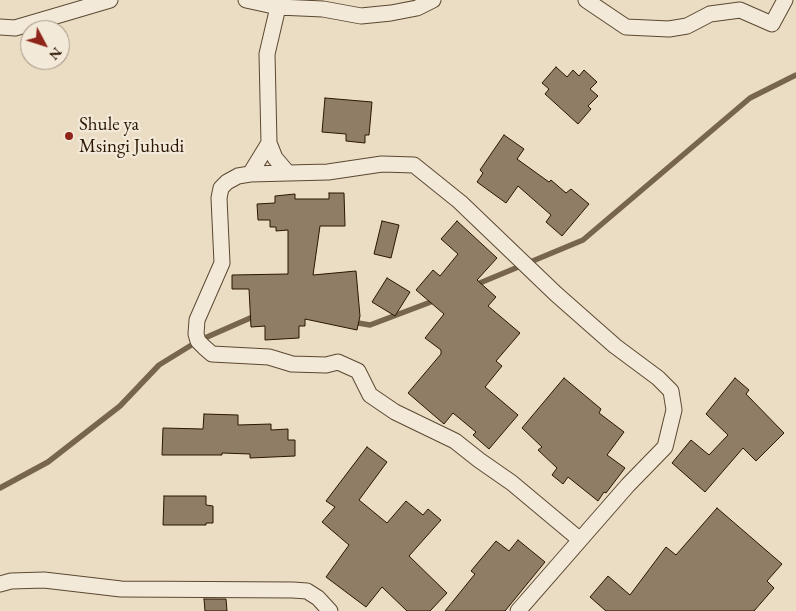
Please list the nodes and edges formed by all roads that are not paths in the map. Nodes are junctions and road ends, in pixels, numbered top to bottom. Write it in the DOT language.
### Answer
graph roads {
  1 [pos="110,0"];
  2 [pos="246,0"];
  3 [pos="433,0"];
  4 [pos="586,0"];
  5 [pos="785,0"];
  6 [pos="278,7"];
  7 [pos="0,28"];
  8 [pos="270,142"];
  9 [pos="287,172"];
  10 [pos="250,174"];
  11 [pos="579,539"];
  12 [pos="0,584"];
  13 [pos="330,611"];
  14 [pos="518,611"];
  1 -- 7 [label="street"];
  2 -- 6 [label="street"];
  3 -- 6 [label="street"];
  4 -- 5 [label="street"];
  6 -- 8 [label="street"];
  8 -- 9 [label="street"];
  8 -- 10 [label="street"];
  9 -- 10 [label="street"];
  9 -- 11 [label="street"];
  10 -- 11 [label="street"];
  11 -- 14 [label="street"];
  12 -- 13 [label="street"];
}
